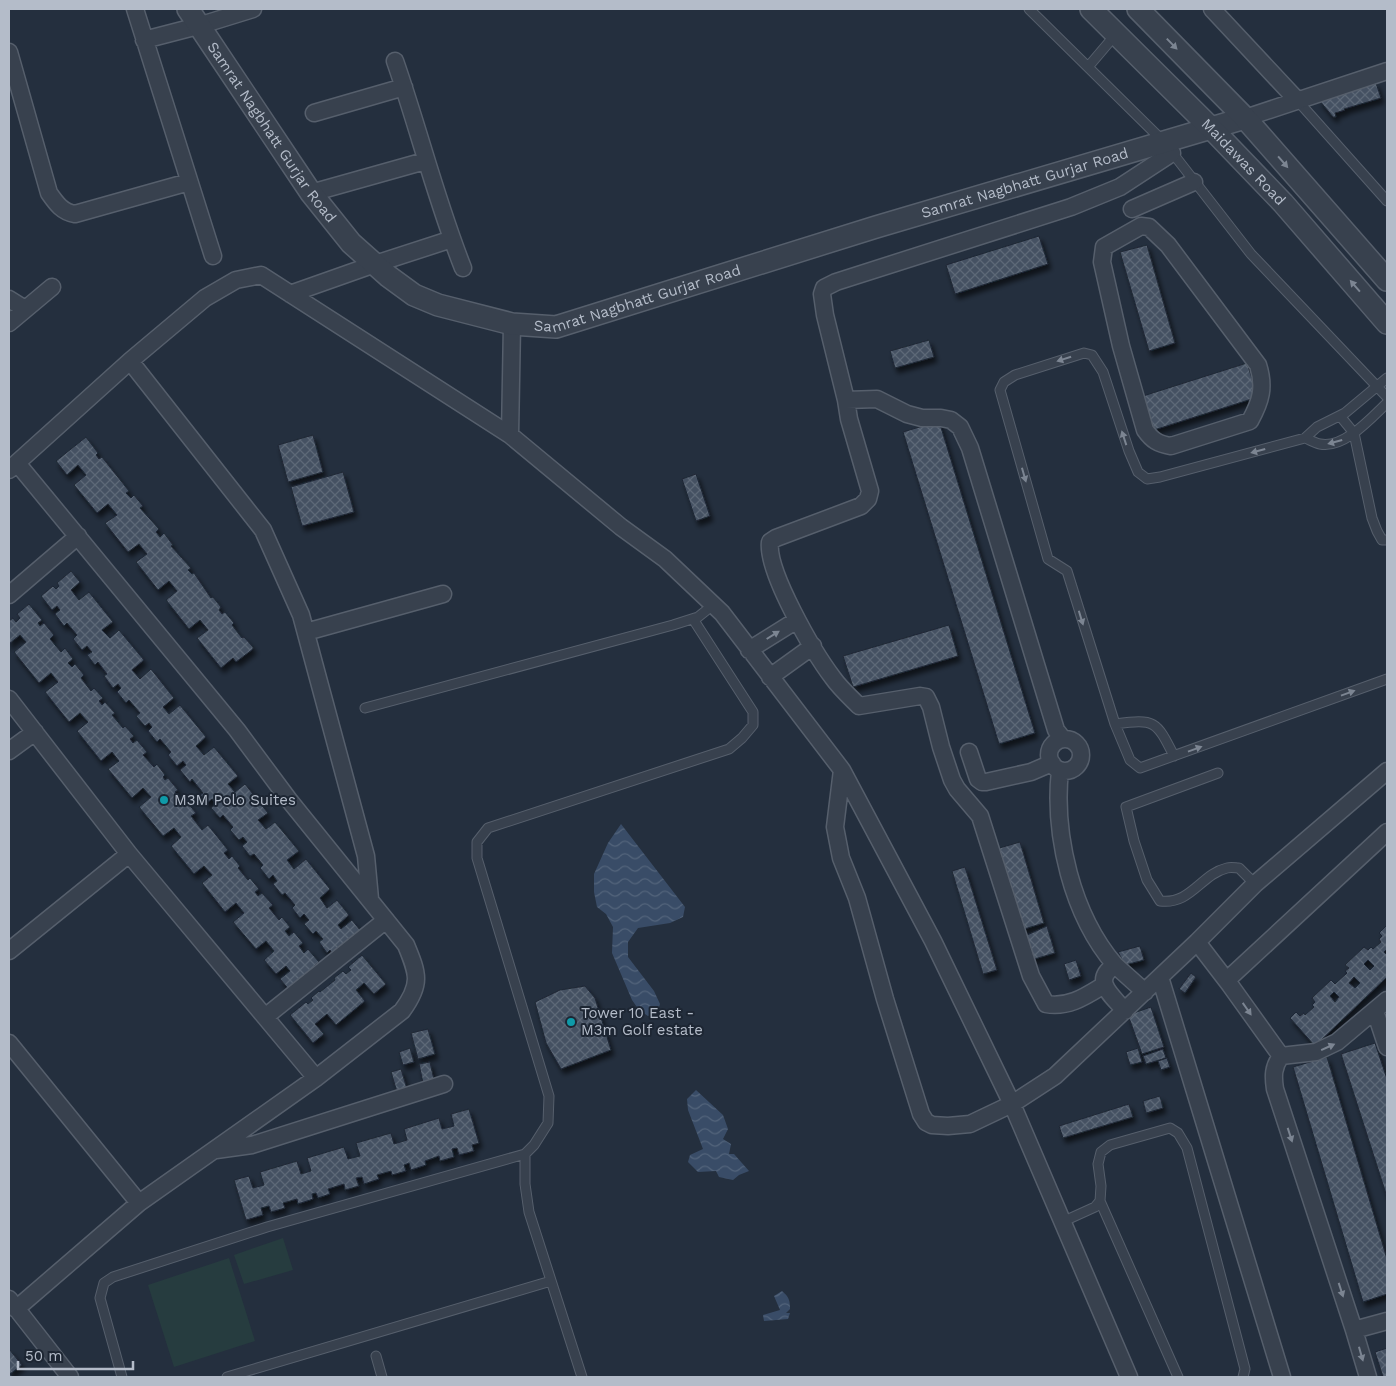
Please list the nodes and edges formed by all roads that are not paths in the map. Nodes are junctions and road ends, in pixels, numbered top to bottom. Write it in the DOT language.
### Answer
graph roads {
  1 [pos="135,9"];
  2 [pos="253,9"];
  3 [pos="1029,9"];
  4 [pos="1091,9"];
  5 [pos="1138,9"];
  6 [pos="1212,9"];
  7 [pos="193,17"];
  8 [pos="1116,34"];
  9 [pos="144,40"];
  10 [pos="9,52"];
  11 [pos="395,62"];
  12 [pos="1088,67"];
  13 [pos="11,71"];
  14 [pos="1387,71"];
  15 [pos="404,87"];
  16 [pos="1297,100"];
  17 [pos="314,113"];
  18 [pos="1245,118"];
  19 [pos="1211,128"];
  20 [pos="1168,148"];
  21 [pos="425,160"];
  22 [pos="189,182"];
  23 [pos="1194,182"];
  24 [pos="1120,187"];
  25 [pos="311,193"];
  26 [pos="1387,202"];
  27 [pos="1132,209"];
  28 [pos="1141,226"];
  29 [pos="452,239"];
  30 [pos="213,256"];
  31 [pos="375,264"];
  32 [pos="463,268"];
  33 [pos="1387,280"];
  34 [pos="52,286"];
  35 [pos="290,294"];
  36 [pos="9,299"];
  37 [pos="25,309"];
  38 [pos="9,323"];
  39 [pos="1387,323"];
  40 [pos="512,324"];
  41 [pos="130,361"];
  42 [pos="1387,378"];
  43 [pos="1378,386"];
  44 [pos="1387,397"];
  45 [pos="846,400"];
  46 [pos="1387,403"];
  47 [pos="1340,416"];
  48 [pos="1354,433"];
  49 [pos="510,435"];
  50 [pos="1305,438"];
  51 [pos="13,466"];
  52 [pos="78,536"];
  53 [pos="1387,540"];
  54 [pos="443,594"];
  55 [pos="9,595"];
  56 [pos="713,605"];
  57 [pos="693,618"];
  58 [pos="797,620"];
  59 [pos="306,632"];
  60 [pos="813,646"];
  61 [pos="749,650"];
  62 [pos="770,677"];
  63 [pos="1387,679"];
  64 [pos="9,699"];
  65 [pos="365,708"];
  66 [pos="1115,724"];
  67 [pos="34,732"];
  68 [pos="1063,739"];
  69 [pos="9,751"];
  70 [pos="969,752"];
  71 [pos="1174,756"];
  72 [pos="1056,766"];
  73 [pos="842,770"];
  74 [pos="1387,771"];
  75 [pos="1218,772"];
  76 [pos="1387,832"];
  77 [pos="130,854"];
  78 [pos="1255,884"];
  79 [pos="370,899"];
  80 [pos="386,920"];
  81 [pos="1198,942"];
  82 [pos="9,951"];
  83 [pos="1115,965"];
  84 [pos="1160,977"];
  85 [pos="1227,980"];
  86 [pos="1104,985"];
  87 [pos="1145,992"];
  88 [pos="1381,1005"];
  89 [pos="1125,1011"];
  90 [pos="266,1017"];
  91 [pos="9,1044"];
  92 [pos="1387,1048"];
  93 [pos="1281,1056"];
  94 [pos="316,1078"];
  95 [pos="444,1084"];
  96 [pos="1012,1104"];
  97 [pos="213,1151"];
  98 [pos="525,1154"];
  99 [pos="1100,1201"];
  100 [pos="138,1203"];
  101 [pos="1062,1222"];
  102 [pos="551,1280"];
  103 [pos="13,1304"];
  104 [pos="1387,1320"];
  105 [pos="1354,1330"];
  106 [pos="376,1356"];
  107 [pos="70,1377"];
  108 [pos="122,1377"];
  109 [pos="227,1377"];
  110 [pos="382,1377"];
  111 [pos="582,1377"];
  112 [pos="1129,1377"];
  113 [pos="1178,1377"];
  114 [pos="1243,1377"];
  115 [pos="1282,1377"];
  116 [pos="1368,1377"];
  1 -- 9 [label="street"];
  2 -- 7 [label="street"];
  3 -- 12 [label="lane"];
  4 -- 8 [label="street, Maidawas Road"];
  5 -- 18 [label="street, Maidawas Road, one-way"];
  6 -- 16 [label="street"];
  7 -- 9 [label="street"];
  7 -- 25 [label="street, Samrat Nagbhatt Gurjar Road"];
  8 -- 12 [label="lane"];
  8 -- 19 [label="street, Maidawas Road"];
  9 -- 22 [label="street"];
  10 -- 13 [label="street"];
  11 -- 15 [label="street"];
  12 -- 20 [label="lane"];
  13 -- 22 [label="street"];
  14 -- 16 [label="street"];
  15 -- 17 [label="street"];
  15 -- 21 [label="street"];
  16 -- 18 [label="street"];
  16 -- 26 [label="lane"];
  18 -- 19 [label="street, Samrat Nagbhatt Gurjar Road"];
  18 -- 33 [label="street, Maidawas Road, one-way"];
  19 -- 20 [label="street, Samrat Nagbhatt Gurjar Road"];
  39 -- 19 [label="street, Maidawas Road, one-way"];
  20 -- 23 [label="lane"];
  20 -- 24 [label="street"];
  20 -- 40 [label="street, Samrat Nagbhatt Gurjar Road"];
  21 -- 25 [label="street"];
  21 -- 29 [label="street"];
  22 -- 30 [label="street"];
  23 -- 27 [label="street"];
  23 -- 43 [label="lane"];
  24 -- 27 [label="street"];
  24 -- 45 [label="street"];
  25 -- 31 [label="street, Samrat Nagbhatt Gurjar Road"];
  27 -- 28 [label="street"];
  28 -- 28 [label="street"];
  29 -- 31 [label="street"];
  29 -- 32 [label="street"];
  31 -- 35 [label="street"];
  31 -- 40 [label="street, Samrat Nagbhatt Gurjar Road"];
  34 -- 37 [label="street"];
  35 -- 41 [label="street"];
  35 -- 49 [label="street"];
  36 -- 37 [label="street"];
  37 -- 38 [label="street"];
  40 -- 49 [label="street"];
  41 -- 51 [label="street"];
  41 -- 59 [label="street"];
  42 -- 43 [label="lane"];
  43 -- 44 [label="lane"];
  43 -- 47 [label="lane"];
  45 -- 58 [label="street"];
  45 -- 68 [label="street"];
  46 -- 48 [label="lane"];
  47 -- 48 [label="lane"];
  47 -- 50 [label="lane"];
  48 -- 50 [label="lane, one-way"];
  48 -- 53 [label="lane"];
  49 -- 56 [label="street"];
  50 -- 66 [label="lane, one-way"];
  51 -- 52 [label="street"];
  52 -- 55 [label="street"];
  52 -- 79 [label="street"];
  54 -- 59 [label="street"];
  56 -- 57 [label="lane"];
  56 -- 61 [label="street"];
  57 -- 65 [label="lane"];
  57 -- 98 [label="lane"];
  58 -- 60 [label="street"];
  61 -- 58 [label="street, one-way"];
  59 -- 79 [label="street"];
  60 -- 62 [label="street"];
  60 -- 86 [label="street"];
  61 -- 62 [label="street"];
  62 -- 73 [label="street"];
  71 -- 63 [label="lane, one-way"];
  64 -- 67 [label="street"];
  66 -- 71 [label="lane"];
  66 -- 71 [label="lane"];
  67 -- 69 [label="street"];
  67 -- 77 [label="street"];
  68 -- 72 [label="street"];
  68 -- 72 [label="street"];
  70 -- 72 [label="street"];
  72 -- 83 [label="street"];
  73 -- 96 [label="street"];
  73 -- 96 [label="street"];
  74 -- 78 [label="street"];
  75 -- 78 [label="lane"];
  76 -- 85 [label="street"];
  77 -- 82 [label="street"];
  77 -- 90 [label="street"];
  78 -- 81 [label="street"];
  79 -- 80 [label="street"];
  80 -- 90 [label="street"];
  80 -- 94 [label="street"];
  81 -- 84 [label="street"];
  81 -- 85 [label="street"];
  83 -- 86 [label="street"];
  83 -- 87 [label="street"];
  84 -- 87 [label="street"];
  84 -- 115 [label="street"];
  85 -- 93 [label="street, one-way"];
  86 -- 89 [label="street"];
  87 -- 89 [label="street"];
  88 -- 92 [label="street"];
  93 -- 88 [label="street, one-way"];
  89 -- 96 [label="street"];
  90 -- 94 [label="street"];
  91 -- 100 [label="street"];
  93 -- 105 [label="street, one-way"];
  94 -- 97 [label="street"];
  95 -- 97 [label="street"];
  96 -- 101 [label="street"];
  97 -- 100 [label="street"];
  98 -- 102 [label="lane"];
  98 -- 108 [label="lane"];
  99 -- 101 [label="lane"];
  99 -- 113 [label="lane"];
  99 -- 114 [label="lane"];
  100 -- 103 [label="street"];
  101 -- 112 [label="street"];
  102 -- 109 [label="lane"];
  102 -- 111 [label="lane"];
  103 -- 107 [label="street"];
  104 -- 105 [label="street"];
  105 -- 116 [label="street, one-way"];
  106 -- 110 [label="lane"];
}
